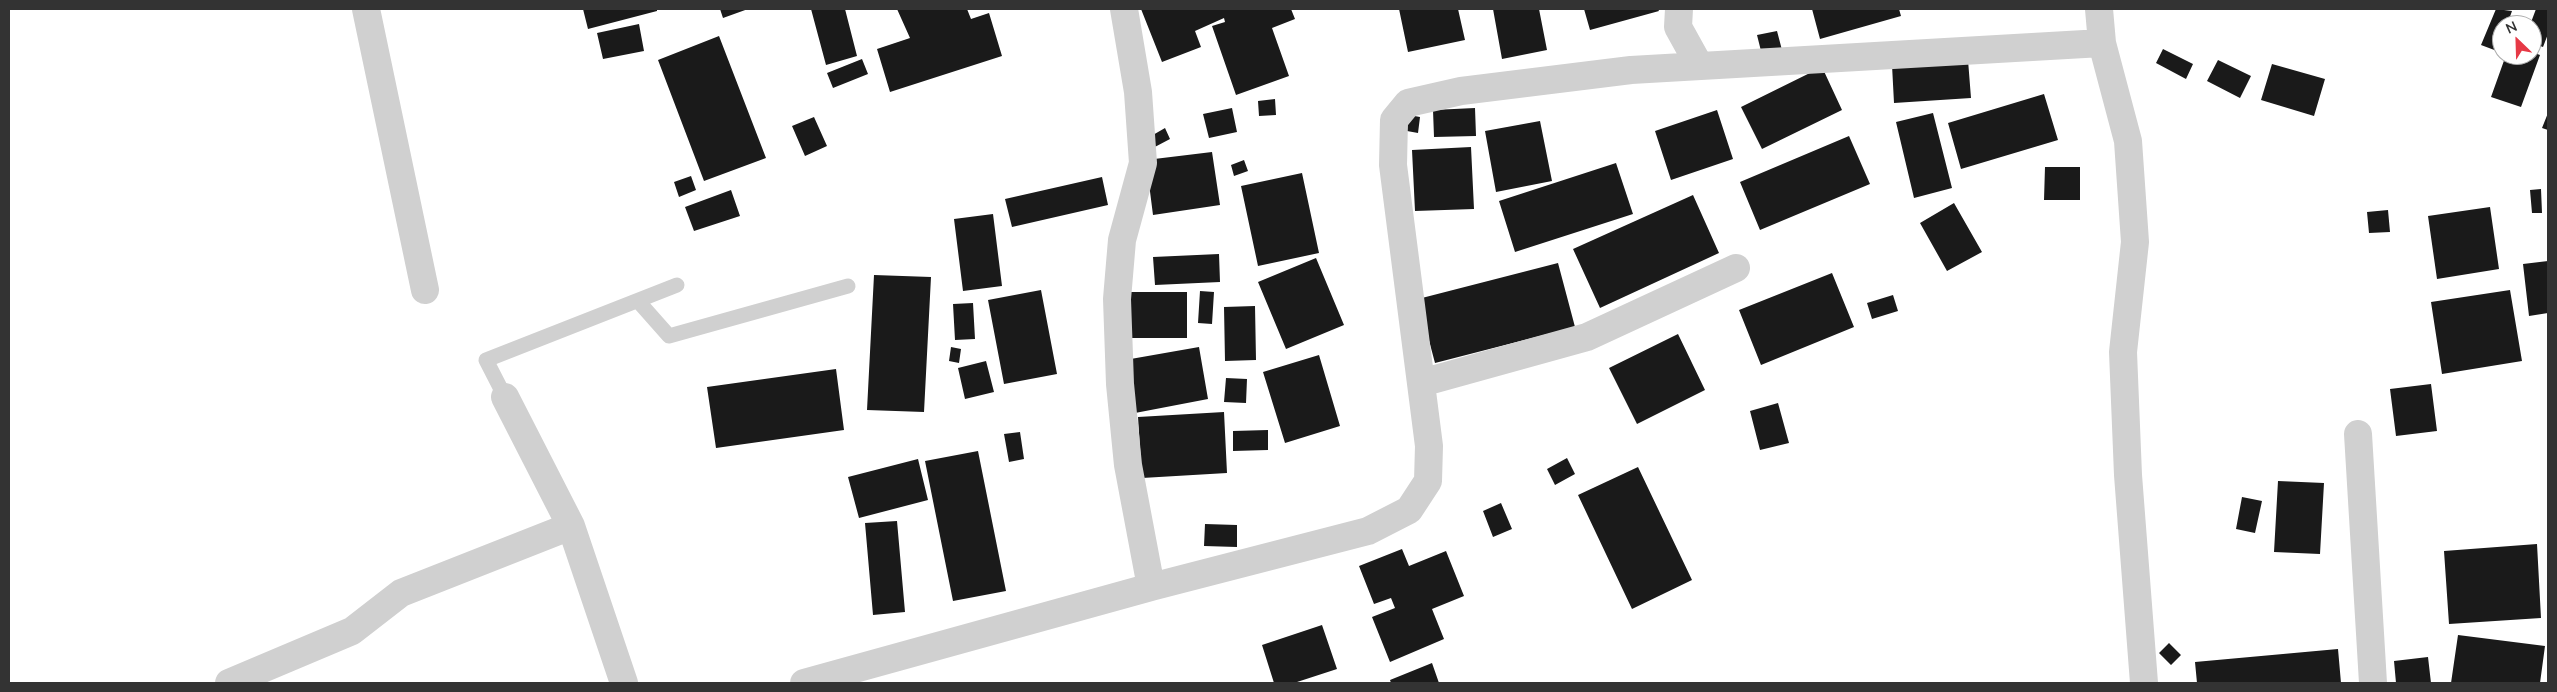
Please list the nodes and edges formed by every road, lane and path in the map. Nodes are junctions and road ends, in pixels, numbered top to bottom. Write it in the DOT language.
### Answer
graph roads {
  1 [pos="366,9"];
  2 [pos="1124,9"];
  3 [pos="1679,9"];
  4 [pos="2099,9"];
  5 [pos="2102,43"];
  6 [pos="1699,65"];
  7 [pos="1736,268"];
  8 [pos="677,285"];
  9 [pos="848,286"];
  10 [pos="425,290"];
  11 [pos="638,301"];
  12 [pos="1421,383"];
  13 [pos="505,397"];
  14 [pos="2358,434"];
  15 [pos="572,526"];
  16 [pos="1151,587"];
  17 [pos="229,683"];
  18 [pos="624,683"];
  19 [pos="804,683"];
  20 [pos="2144,683"];
  21 [pos="2374,683"];
  1 -- 10 [label="street"];
  2 -- 16 [label="street"];
  3 -- 6 [label="street"];
  4 -- 5 [label="street"];
  5 -- 6 [label="street"];
  5 -- 20 [label="street"];
  6 -- 12 [label="street"];
  7 -- 12 [label="street"];
  8 -- 11 [label="lane"];
  9 -- 11 [label="lane"];
  11 -- 13 [label="lane"];
  12 -- 16 [label="street"];
  13 -- 15 [label="street"];
  14 -- 21 [label="street"];
  15 -- 17 [label="street"];
  15 -- 18 [label="street"];
  16 -- 19 [label="street"];
}
